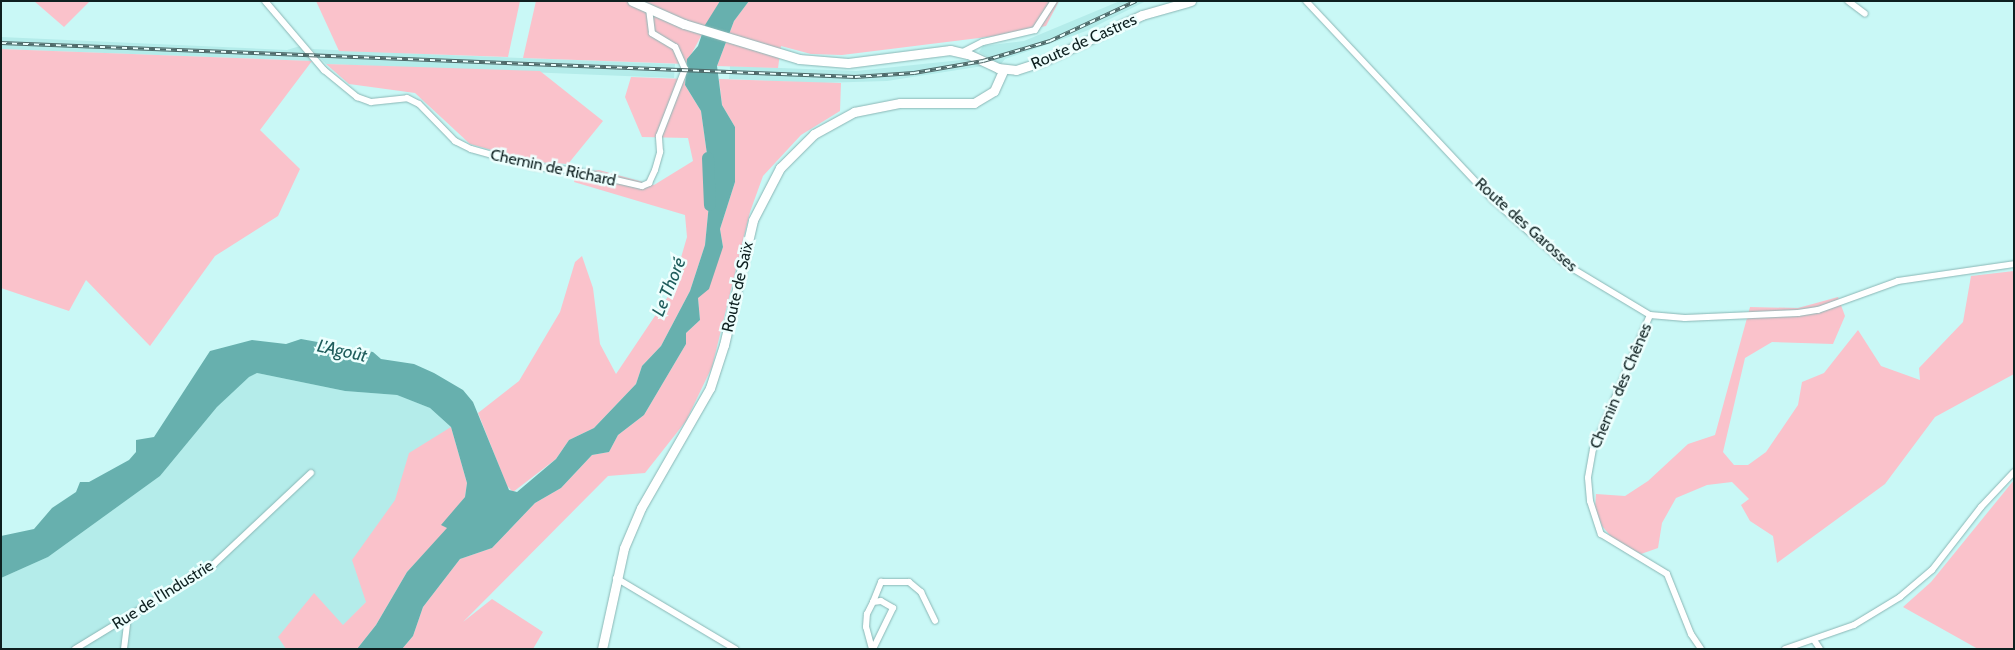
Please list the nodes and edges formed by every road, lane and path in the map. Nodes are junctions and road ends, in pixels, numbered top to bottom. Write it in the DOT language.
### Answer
graph roads {
  1 [pos="265,1"];
  2 [pos="632,1"];
  3 [pos="1054,1"];
  4 [pos="1191,1"];
  5 [pos="1306,1"];
  6 [pos="1848,1"];
  7 [pos="649,10"];
  8 [pos="1865,14"];
  9 [pos="963,52"];
  10 [pos="1004,69"];
  11 [pos="2014,264"];
  12 [pos="1650,315"];
  13 [pos="2014,472"];
  14 [pos="311,473"];
  15 [pos="616,578"];
  16 [pos="873,602"];
  17 [pos="128,616"];
  18 [pos="935,621"];
  19 [pos="1814,640"];
  20 [pos="75,649"];
  21 [pos="124,649"];
  22 [pos="602,649"];
  23 [pos="735,649"];
  24 [pos="873,649"];
  25 [pos="1701,649"];
  26 [pos="1785,649"];
  27 [pos="1820,649"];
  1 -- 7 [label="street, Chemin de Richard"];
  2 -- 7 [label="street"];
  3 -- 9 [label="street"];
  4 -- 10 [label="street, Route de Castres"];
  5 -- 12 [label="street, Route des Garosses"];
  6 -- 8 [label="street"];
  7 -- 9 [label="street"];
  9 -- 10 [label="street"];
  10 -- 15 [label="street, Route de Saïx"];
  11 -- 12 [label="street, Route des Garosses"];
  12 -- 25 [label="street, Chemin des Chênes"];
  13 -- 19 [label="street"];
  14 -- 17 [label="street, Rue de l'Industrie"];
  15 -- 22 [label="street, Route de Saïx"];
  15 -- 23 [label="street"];
  16 -- 18 [label="street"];
  16 -- 24 [label="street"];
  16 -- 24 [label="street"];
  17 -- 20 [label="street, Rue de l'Industrie"];
  17 -- 21 [label="street"];
  19 -- 26 [label="street"];
  19 -- 27 [label="street"];
}
